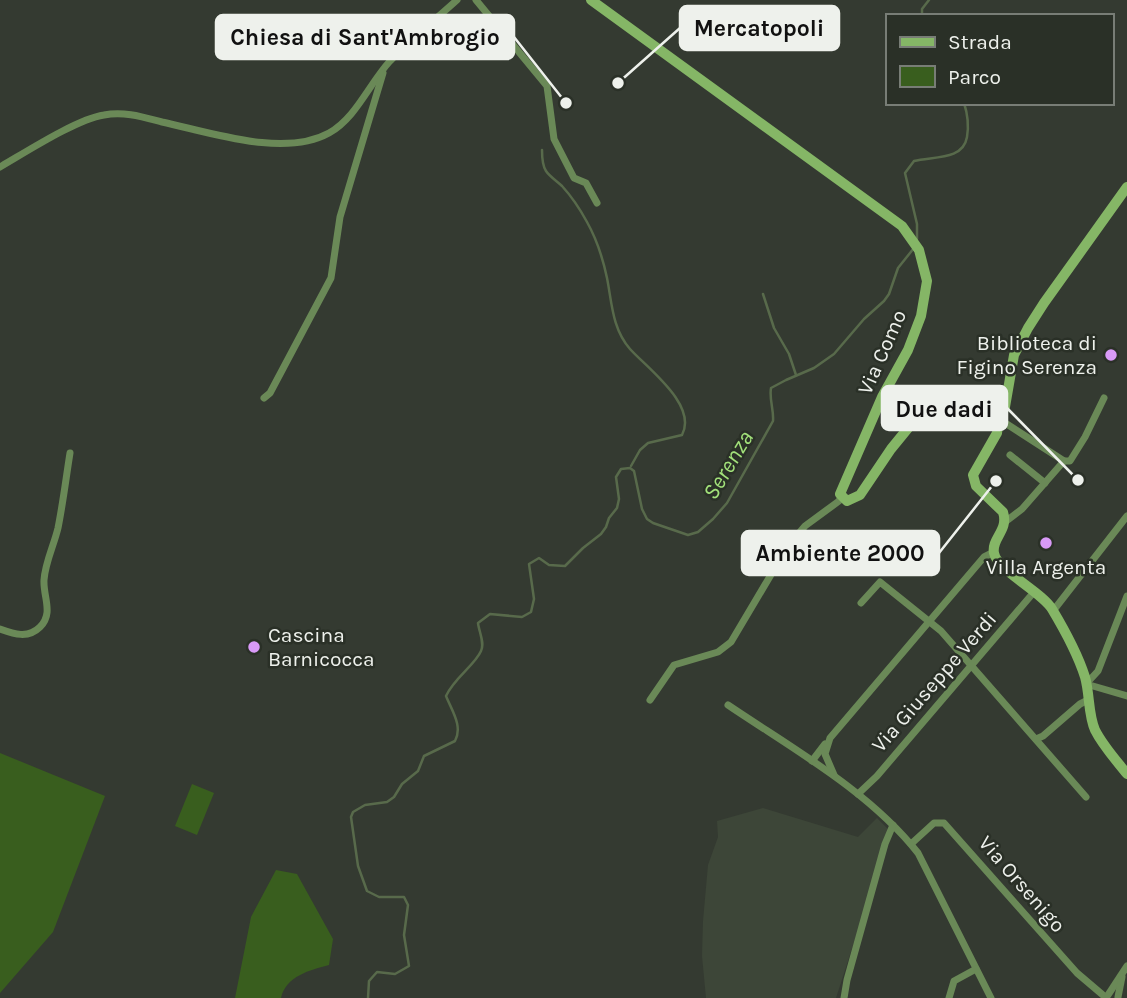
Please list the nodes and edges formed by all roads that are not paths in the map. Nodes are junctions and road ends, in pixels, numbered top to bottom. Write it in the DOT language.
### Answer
graph roads {
  1 [pos="457,0"];
  2 [pos="476,0"];
  3 [pos="592,0"];
  4 [pos="384,69"];
  5 [pos="0,167"];
  6 [pos="1127,187"];
  7 [pos="597,203"];
  8 [pos="264,398"];
  9 [pos="1104,398"];
  10 [pos="999,419"];
  11 [pos="70,453"];
  12 [pos="1010,455"];
  13 [pos="1064,461"];
  14 [pos="1045,483"];
  15 [pos="841,496"];
  16 [pos="1127,516"];
  17 [pos="1006,522"];
  18 [pos="994,552"];
  19 [pos="1034,592"];
  20 [pos="1127,596"];
  21 [pos="861,603"];
  22 [pos="1053,611"];
  23 [pos="929,621"];
  24 [pos="0,629"];
  25 [pos="971,666"];
  26 [pos="1086,684"];
  27 [pos="1127,696"];
  28 [pos="650,700"];
  29 [pos="1088,701"];
  30 [pos="728,705"];
  31 [pos="830,738"];
  32 [pos="1036,739"];
  33 [pos="812,761"];
  34 [pos="1127,774"];
  35 [pos="839,781"];
  36 [pos="858,794"];
  37 [pos="1086,797"];
  38 [pos="893,825"];
  39 [pos="911,844"];
  40 [pos="1125,968"];
  41 [pos="976,969"];
  42 [pos="1089,985"];
  43 [pos="1105,996"];
  44 [pos="1119,997"];
  45 [pos="844,998"];
  46 [pos="948,998"];
  47 [pos="990,998"];
  48 [pos="1095,998"];
  1 -- 4 [label="street"];
  2 -- 7 [label="street"];
  3 -- 15 [label="street, Via Como"];
  4 -- 5 [label="street"];
  4 -- 8 [label="street"];
  6 -- 10 [label="street"];
  9 -- 13 [label="street"];
  10 -- 13 [label="street"];
  10 -- 15 [label="street"];
  10 -- 17 [label="street"];
  11 -- 24 [label="street"];
  12 -- 14 [label="street"];
  13 -- 14 [label="street"];
  14 -- 17 [label="street"];
  15 -- 28 [label="street"];
  16 -- 22 [label="street"];
  17 -- 18 [label="street"];
  18 -- 19 [label="street"];
  18 -- 23 [label="street"];
  19 -- 22 [label="street"];
  19 -- 25 [label="street, Via Giuseppe Verdi"];
  20 -- 26 [label="street"];
  21 -- 23 [label="street"];
  22 -- 26 [label="street"];
  23 -- 25 [label="street"];
  23 -- 31 [label="street"];
  25 -- 32 [label="street"];
  25 -- 36 [label="street, Via Giuseppe Verdi"];
  26 -- 27 [label="street"];
  26 -- 29 [label="street"];
  29 -- 32 [label="street"];
  29 -- 34 [label="street"];
  30 -- 33 [label="street"];
  31 -- 33 [label="street"];
  31 -- 35 [label="street"];
  32 -- 37 [label="street"];
  33 -- 35 [label="street"];
  35 -- 36 [label="street"];
  36 -- 38 [label="street"];
  38 -- 39 [label="street"];
  38 -- 45 [label="street"];
  39 -- 41 [label="street"];
  39 -- 42 [label="street, Via Orsenigo"];
  40 -- 43 [label="street"];
  40 -- 44 [label="street"];
  41 -- 46 [label="street"];
  41 -- 47 [label="street"];
  42 -- 43 [label="street, Via Orsenigo"];
  42 -- 48 [label="street"];
  43 -- 44 [label="street"];
}
